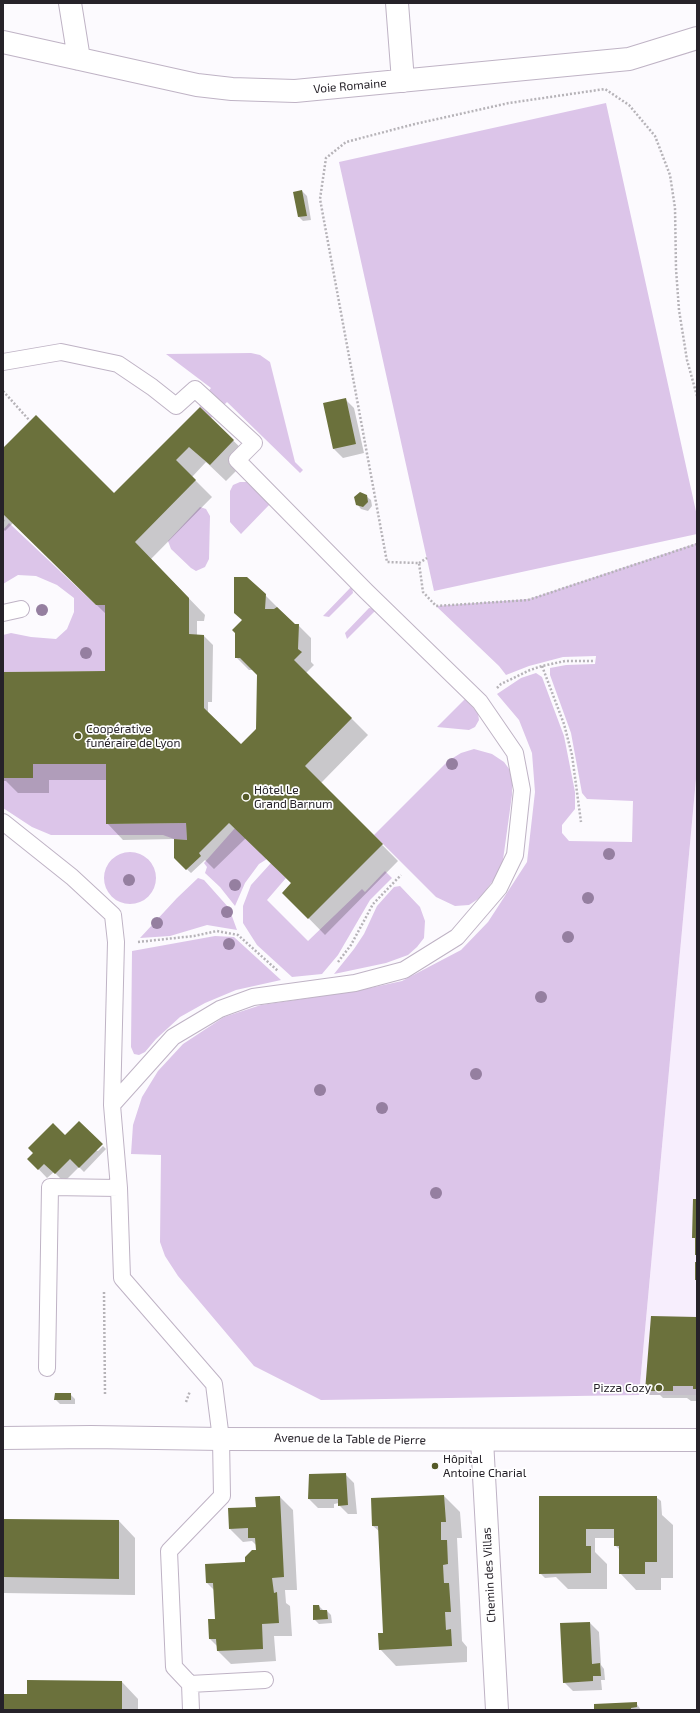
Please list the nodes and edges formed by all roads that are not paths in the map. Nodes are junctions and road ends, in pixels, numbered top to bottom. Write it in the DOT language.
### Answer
graph roads {
  1 [pos="70,3"];
  2 [pos="397,3"];
  3 [pos="697,38"];
  4 [pos="3,42"];
  5 [pos="79,59"];
  6 [pos="403,81"];
  7 [pos="3,362"];
  8 [pos="21,609"];
  9 [pos="3,613"];
  10 [pos="3,822"];
  11 [pos="112,1105"];
  12 [pos="118,1188"];
  13 [pos="47,1368"];
  14 [pos="3,1438"];
  15 [pos="221,1439"];
  16 [pos="482,1440"];
  17 [pos="697,1440"];
  18 [pos="265,1680"];
  19 [pos="190,1684"];
  20 [pos="191,1710"];
  21 [pos="497,1710"];
  1 -- 5 [label="street"];
  2 -- 6 [label="street"];
  3 -- 6 [label="street, Voie Romaine"];
  4 -- 5 [label="street, Voie Romaine"];
  5 -- 6 [label="street, Voie Romaine"];
  7 -- 11 [label="lane"];
  8 -- 9 [label="lane"];
  10 -- 11 [label="lane"];
  11 -- 12 [label="lane"];
  12 -- 13 [label="lane"];
  12 -- 15 [label="lane"];
  14 -- 15 [label="street, Avenue de la Table de Pierre"];
  15 -- 16 [label="street, Avenue de la Table de Pierre"];
  15 -- 19 [label="lane"];
  16 -- 17 [label="street, Avenue de la Table de Pierre"];
  16 -- 21 [label="street, Chemin des Villas"];
  18 -- 19 [label="lane"];
  19 -- 20 [label="lane"];
}
